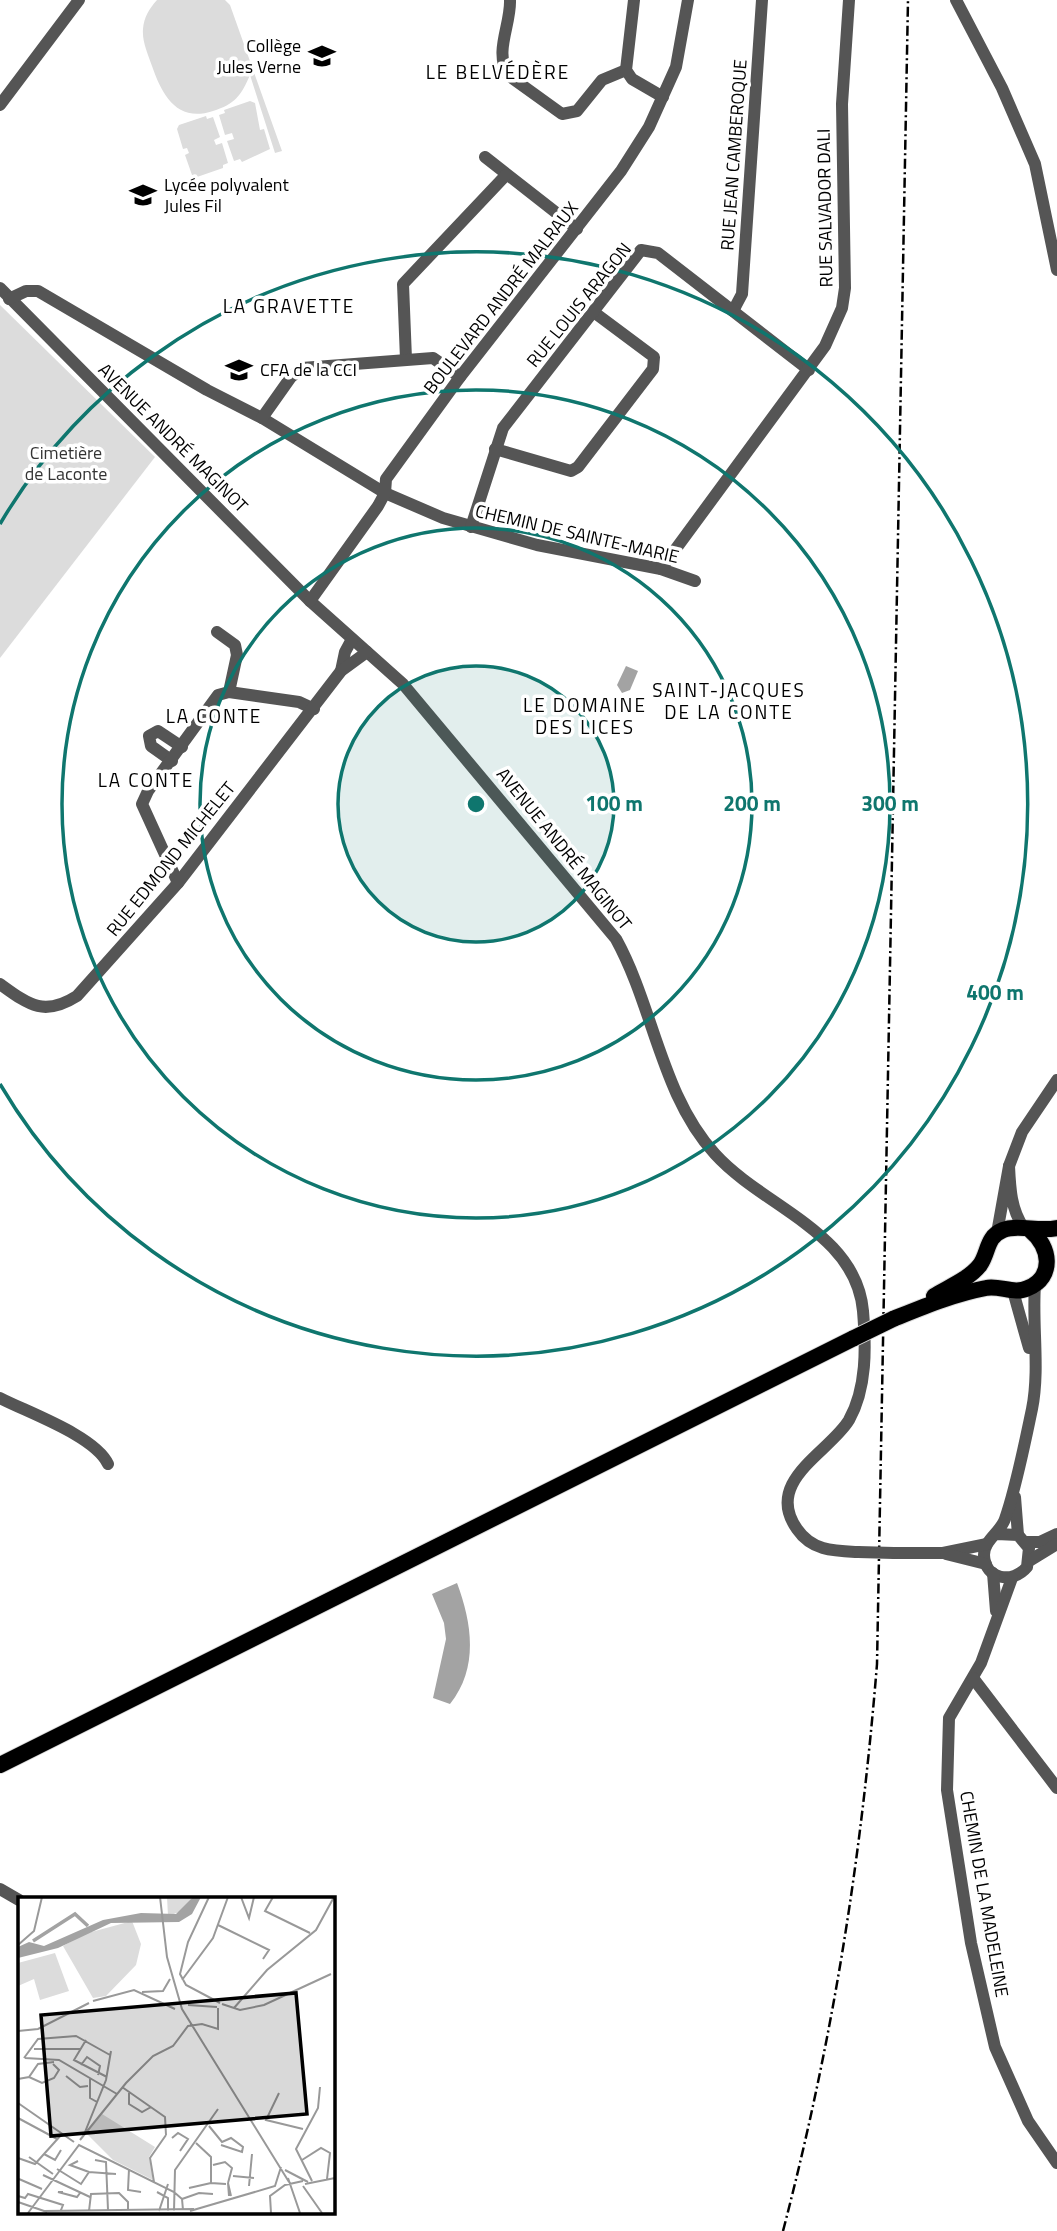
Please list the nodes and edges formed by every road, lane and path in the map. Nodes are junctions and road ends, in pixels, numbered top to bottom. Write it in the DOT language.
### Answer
graph roads {
  1 [pos="79,0"];
  2 [pos="510,0"];
  3 [pos="634,0"];
  4 [pos="688,0"];
  5 [pos="762,0"];
  6 [pos="849,0"];
  7 [pos="956,0"];
  8 [pos="626,70"];
  9 [pos="5,88"];
  10 [pos="663,97"];
  11 [pos="0,105"];
  12 [pos="485,157"];
  13 [pos="506,175"];
  14 [pos="577,229"];
  15 [pos="1057,270"];
  16 [pos="0,288"];
  17 [pos="9,299"];
  18 [pos="733,312"];
  19 [pos="595,313"];
  20 [pos="406,359"];
  21 [pos="808,370"];
  22 [pos="460,377"];
  23 [pos="262,418"];
  24 [pos="495,449"];
  25 [pos="385,493"];
  26 [pos="471,527"];
  27 [pos="661,569"];
  28 [pos="695,581"];
  29 [pos="310,601"];
  30 [pos="217,632"];
  31 [pos="352,639"];
  32 [pos="367,652"];
  33 [pos="349,659"];
  34 [pos="229,692"];
  35 [pos="314,709"];
  36 [pos="182,747"];
  37 [pos="172,761"];
  38 [pos="178,883"];
  39 [pos="0,984"];
  40 [pos="1057,1080"];
  41 [pos="1009,1166"];
  42 [pos="1057,1228"];
  43 [pos="1027,1229"];
  44 [pos="998,1233"];
  45 [pos="1052,1255"];
  46 [pos="984,1257"];
  47 [pos="1035,1285"];
  48 [pos="1007,1289"];
  49 [pos="892,1319"];
  50 [pos="1034,1364"];
  51 [pos="0,1398"];
  52 [pos="108,1464"];
  53 [pos="1014,1486"];
  54 [pos="997,1534"];
  55 [pos="1057,1534"];
  56 [pos="1022,1538"];
  57 [pos="986,1544"];
  58 [pos="1057,1544"];
  59 [pos="943,1553"];
  60 [pos="1029,1561"];
  61 [pos="989,1569"];
  62 [pos="1012,1578"];
  63 [pos="995,1626"];
  64 [pos="973,1678"];
  65 [pos="0,1765"];
  66 [pos="1057,1788"];
  67 [pos="0,1889"];
  68 [pos="18,1899"];
  69 [pos="1057,2163"];
  1 -- 9 [label="street"];
  2 -- 8 [label="street"];
  3 -- 8 [label="street"];
  4 -- 10 [label="street, BOULEVARD ANDRÉ MALRAUX"];
  5 -- 18 [label="street, RUE JEAN CAMBEROQUE"];
  6 -- 21 [label="street, RUE SALVADOR DALI"];
  7 -- 15 [label="street"];
  8 -- 10 [label="street"];
  9 -- 11 [label="street"];
  10 -- 14 [label="street, BOULEVARD ANDRÉ MALRAUX"];
  12 -- 13 [label="street"];
  13 -- 14 [label="street"];
  13 -- 20 [label="street"];
  14 -- 22 [label="street, BOULEVARD ANDRÉ MALRAUX"];
  16 -- 17 [label="street, AVENUE ANDRÉ MAGINOT"];
  17 -- 23 [label="street, CHEMIN DE SAINTE-MARIE"];
  17 -- 29 [label="street, AVENUE ANDRÉ MAGINOT"];
  18 -- 19 [label="street, RUE LOUIS ARAGON"];
  18 -- 21 [label="street, RUE LOUIS ARAGON"];
  19 -- 24 [label="street, RUE LOUIS ARAGON"];
  19 -- 24 [label="street"];
  20 -- 22 [label="street"];
  20 -- 23 [label="street"];
  21 -- 27 [label="street, RUE SALVADOR DALI"];
  22 -- 25 [label="street, BOULEVARD ANDRÉ MALRAUX"];
  23 -- 25 [label="street, CHEMIN DE SAINTE-MARIE"];
  24 -- 26 [label="street, RUE LOUIS ARAGON"];
  25 -- 26 [label="street, CHEMIN DE SAINTE-MARIE"];
  25 -- 29 [label="street, BOULEVARD ANDRÉ MALRAUX"];
  26 -- 27 [label="street, CHEMIN DE SAINTE-MARIE"];
  27 -- 28 [label="street, CHEMIN DE SAINTE-MARIE"];
  29 -- 31 [label="street, AVENUE ANDRÉ MAGINOT"];
  30 -- 34 [label="street"];
  31 -- 32 [label="street, AVENUE ANDRÉ MAGINOT"];
  31 -- 33 [label="street"];
  32 -- 33 [label="street, RUE EDMOND MICHELET"];
  32 -- 59 [label="street, AVENUE ANDRÉ MAGINOT, bridge"];
  33 -- 35 [label="street, RUE EDMOND MICHELET"];
  34 -- 35 [label="street"];
  34 -- 36 [label="street"];
  35 -- 38 [label="street, RUE EDMOND MICHELET"];
  36 -- 37 [label="street"];
  36 -- 37 [label="street"];
  37 -- 38 [label="street"];
  38 -- 39 [label="street, RUE EDMOND MICHELET"];
  40 -- 41 [label="street"];
  41 -- 43 [label="street"];
  41 -- 44 [label="street"];
  42 -- 43 [label="main road"];
  43 -- 44 [label="main road"];
  43 -- 45 [label="main road"];
  44 -- 46 [label="main road"];
  45 -- 47 [label="main road"];
  46 -- 48 [label="main road"];
  46 -- 49 [label="main road"];
  47 -- 48 [label="main road"];
  47 -- 50 [label="street"];
  48 -- 49 [label="main road"];
  48 -- 50 [label="street"];
  49 -- 65 [label="main road, bridge"];
  50 -- 53 [label="street"];
  51 -- 52 [label="street"];
  53 -- 54 [label="street"];
  53 -- 56 [label="street"];
  54 -- 56 [label="street"];
  54 -- 57 [label="street"];
  55 -- 56 [label="street"];
  56 -- 60 [label="street"];
  57 -- 59 [label="street"];
  57 -- 61 [label="street"];
  58 -- 60 [label="street"];
  59 -- 61 [label="street"];
  60 -- 62 [label="street"];
  61 -- 62 [label="street"];
  61 -- 63 [label="street"];
  62 -- 63 [label="street, CHEMIN DE LA MADELEINE"];
  63 -- 64 [label="street, CHEMIN DE LA MADELEINE"];
  64 -- 66 [label="street"];
  64 -- 69 [label="street, CHEMIN DE LA MADELEINE"];
  67 -- 68 [label="street"];
}
